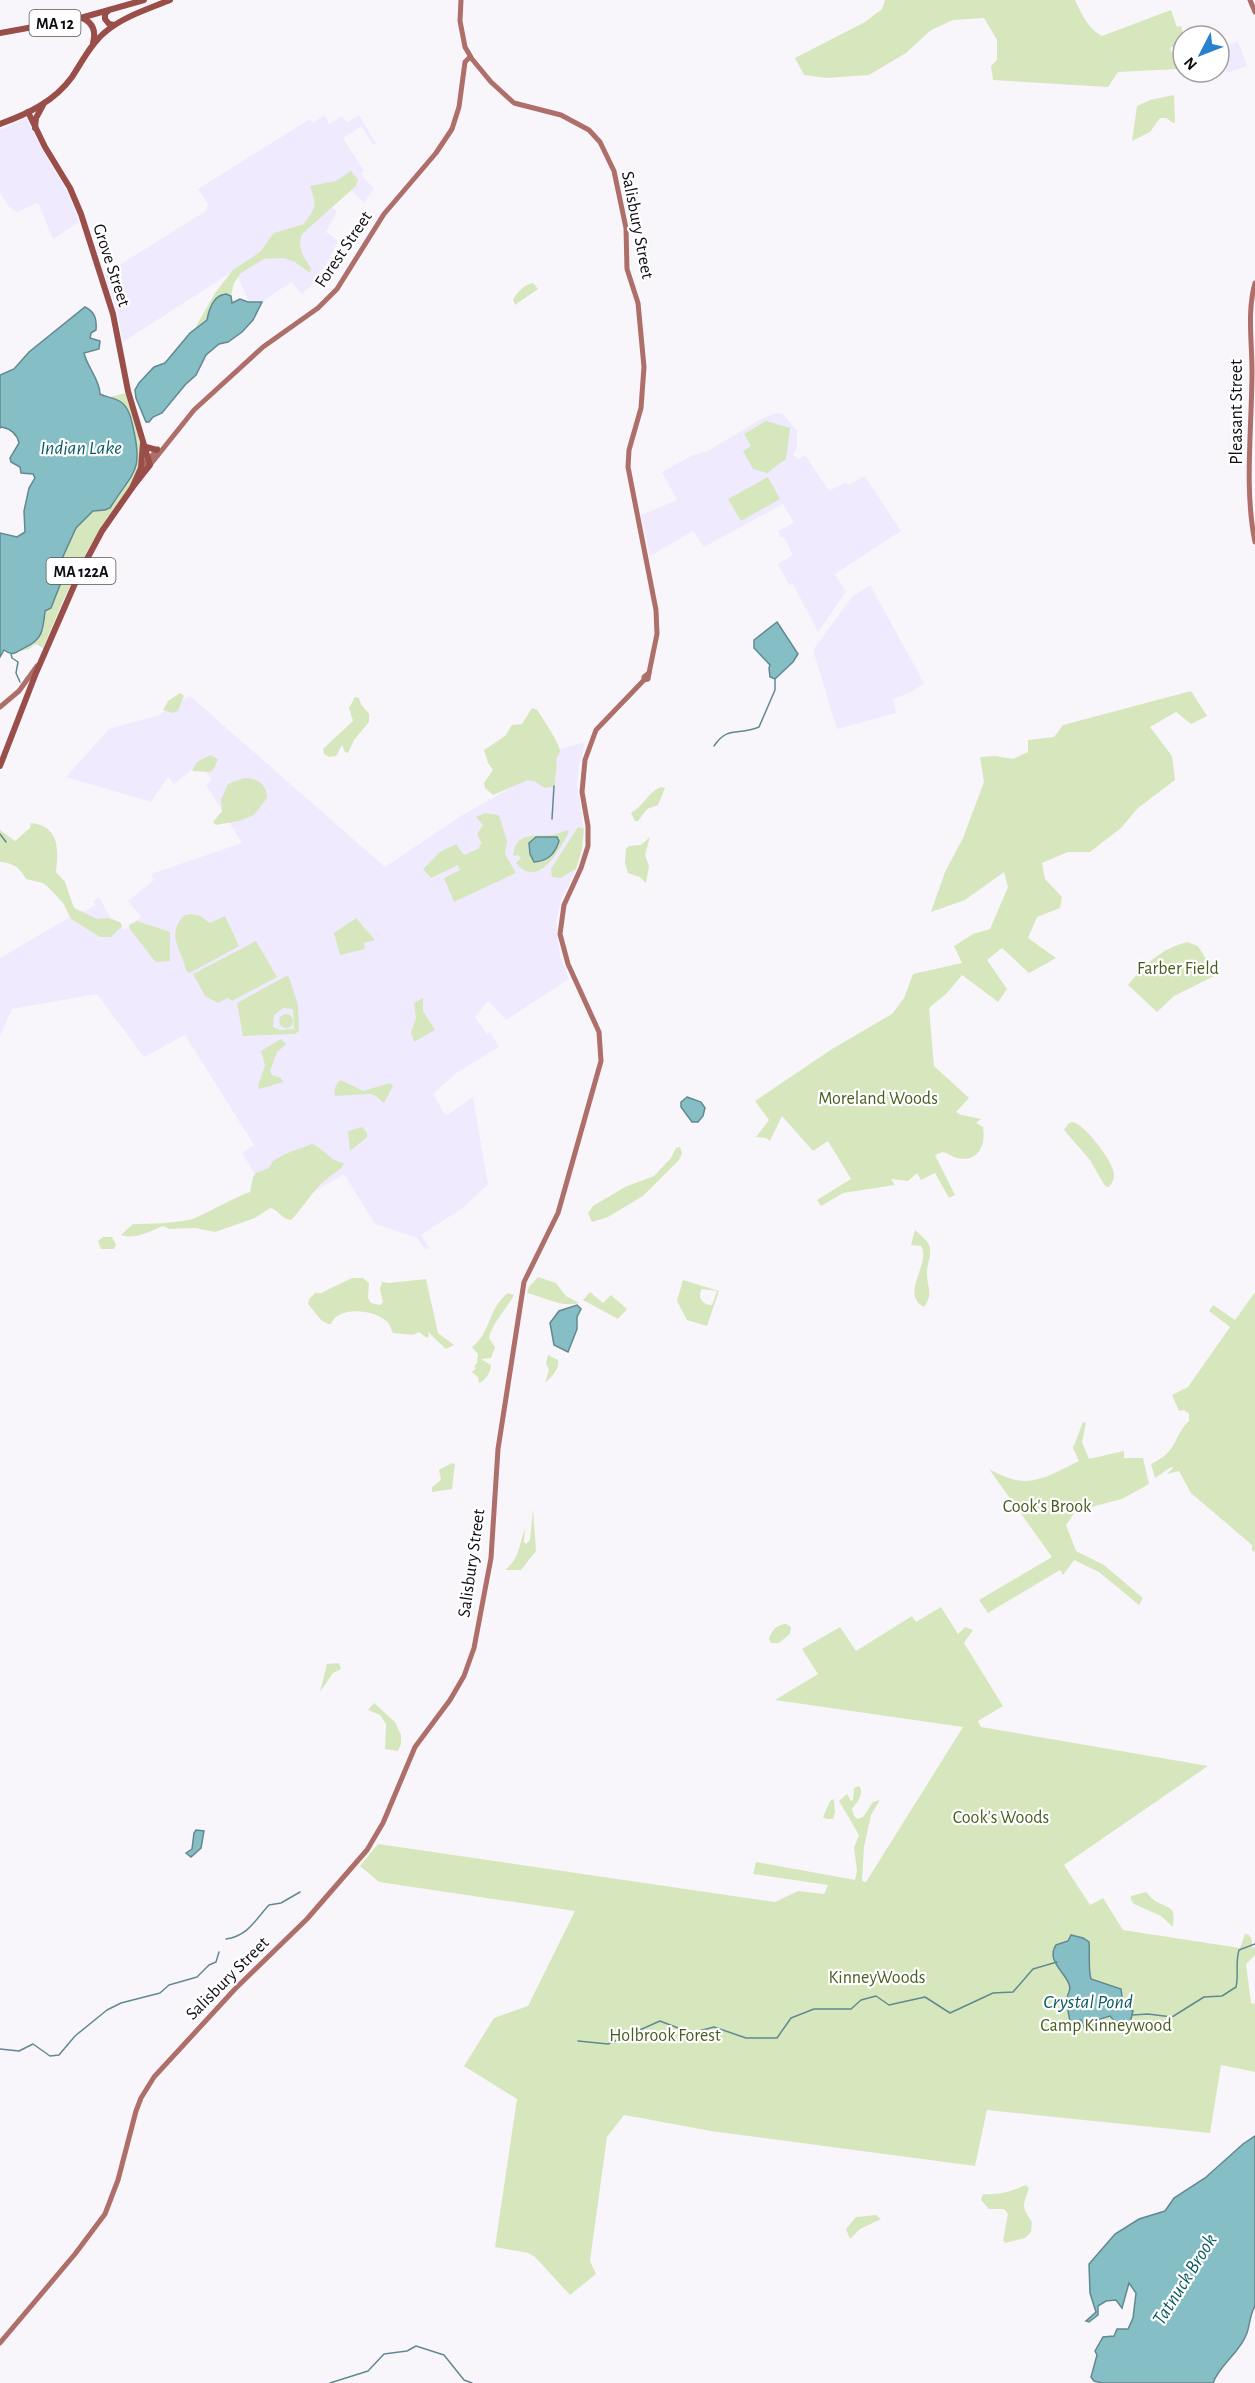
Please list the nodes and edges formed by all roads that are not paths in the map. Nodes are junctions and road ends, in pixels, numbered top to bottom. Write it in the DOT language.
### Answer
graph roads {
  1 [pos="144,0"];
  2 [pos="170,0"];
  3 [pos="461,0"];
  4 [pos="1250,0"];
  5 [pos="110,10"];
  6 [pos="1255,12"];
  7 [pos="82,17"];
  8 [pos="114,25"];
  9 [pos="0,33"];
  10 [pos="92,47"];
  11 [pos="470,57"];
  12 [pos="43,105"];
  13 [pos="29,111"];
  14 [pos="0,124"];
  15 [pos="36,126"];
  16 [pos="1255,283"];
  17 [pos="144,444"];
  18 [pos="160,449"];
  19 [pos="147,461"];
  20 [pos="132,488"];
  21 [pos="1255,542"];
  22 [pos="41,660"];
  23 [pos="29,690"];
  24 [pos="19,691"];
  25 [pos="0,707"];
  26 [pos="0,766"];
  27 [pos="0,2343"];
  1 -- 5 [label="main road, MA 12"];
  2 -- 8 [label="main road, MA 12"];
  3 -- 11 [label="main road, Salisbury Street"];
  4 -- 6 [label="main road"];
  5 -- 7 [label="main road, MA 12"];
  5 -- 8 [label="main road"];
  7 -- 9 [label="main road, MA 12"];
  7 -- 10 [label="main road"];
  8 -- 10 [label="main road, MA 12"];
  10 -- 12 [label="main road, MA 12"];
  11 -- 18 [label="main road, Forest Street"];
  11 -- 27 [label="main road, Salisbury Street"];
  12 -- 13 [label="main road, MA 12"];
  12 -- 15 [label="main road"];
  13 -- 14 [label="main road, MA 12"];
  13 -- 15 [label="main road, Grove Street / MA 122A"];
  15 -- 17 [label="main road, Grove Street / MA 122A"];
  16 -- 21 [label="main road, Pleasant Street"];
  17 -- 18 [label="main road"];
  17 -- 19 [label="main road, Grove Street / MA 122A"];
  18 -- 19 [label="main road, Forest Street"];
  19 -- 20 [label="main road, Grove Street / MA 122A"];
  19 -- 20 [label="main road, Grove Street / MA 122A"];
  20 -- 22 [label="main road, Grove Street / MA 122A"];
  22 -- 23 [label="main road, Grove Street / MA 122A"];
  22 -- 24 [label="main road"];
  23 -- 24 [label="main road"];
  23 -- 26 [label="main road, Grove Street / MA 122A"];
  24 -- 25 [label="main road"];
}
